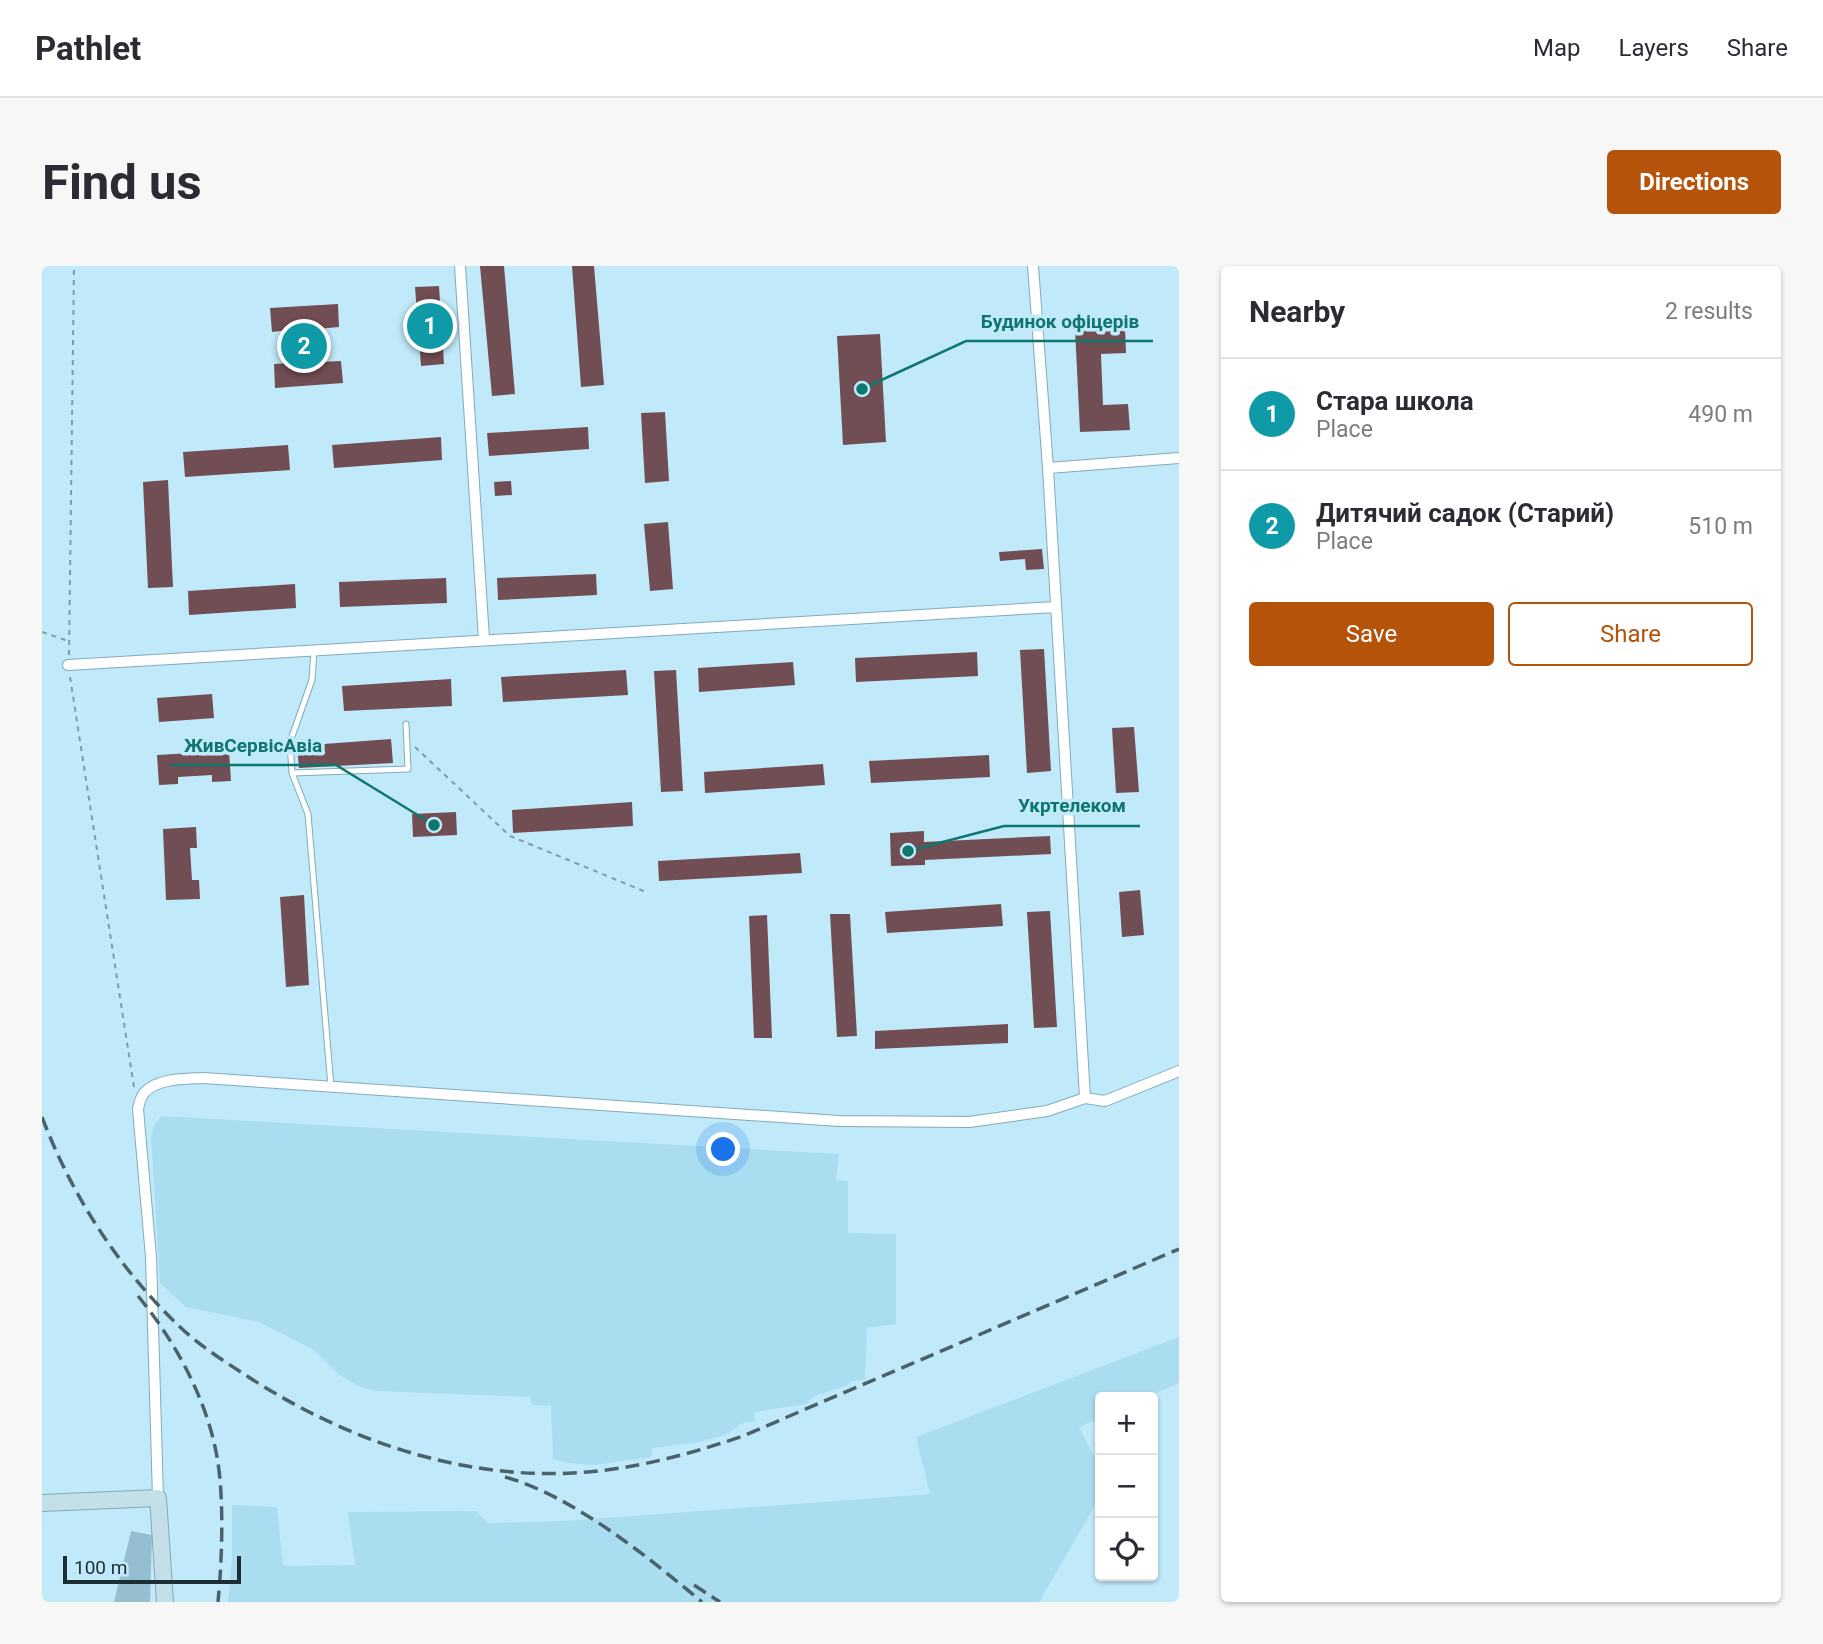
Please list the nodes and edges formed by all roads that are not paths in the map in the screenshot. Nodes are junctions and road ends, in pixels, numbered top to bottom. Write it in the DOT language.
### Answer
graph roads {
  1 [pos="460,266"];
  2 [pos="1033,266"];
  3 [pos="1179,458"];
  4 [pos="1048,468"];
  5 [pos="1056,607"];
  6 [pos="484,639"];
  7 [pos="314,650"];
  8 [pos="68,665"];
  9 [pos="406,724"];
  10 [pos="292,773"];
  11 [pos="1179,1071"];
  12 [pos="331,1087"];
  13 [pos="1085,1098"];
  14 [pos="158,1498"];
  15 [pos="42,1503"];
  16 [pos="165,1602"];
  1 -- 6 [label="street"];
  2 -- 4 [label="street"];
  3 -- 4 [label="street"];
  4 -- 5 [label="street"];
  5 -- 6 [label="street"];
  5 -- 13 [label="street"];
  6 -- 7 [label="street"];
  7 -- 8 [label="street"];
  7 -- 10 [label="lane"];
  9 -- 10 [label="lane"];
  10 -- 12 [label="lane"];
  11 -- 13 [label="street"];
  12 -- 13 [label="street"];
  12 -- 14 [label="street"];
  14 -- 15 [label="street"];
  14 -- 16 [label="street"];
}
